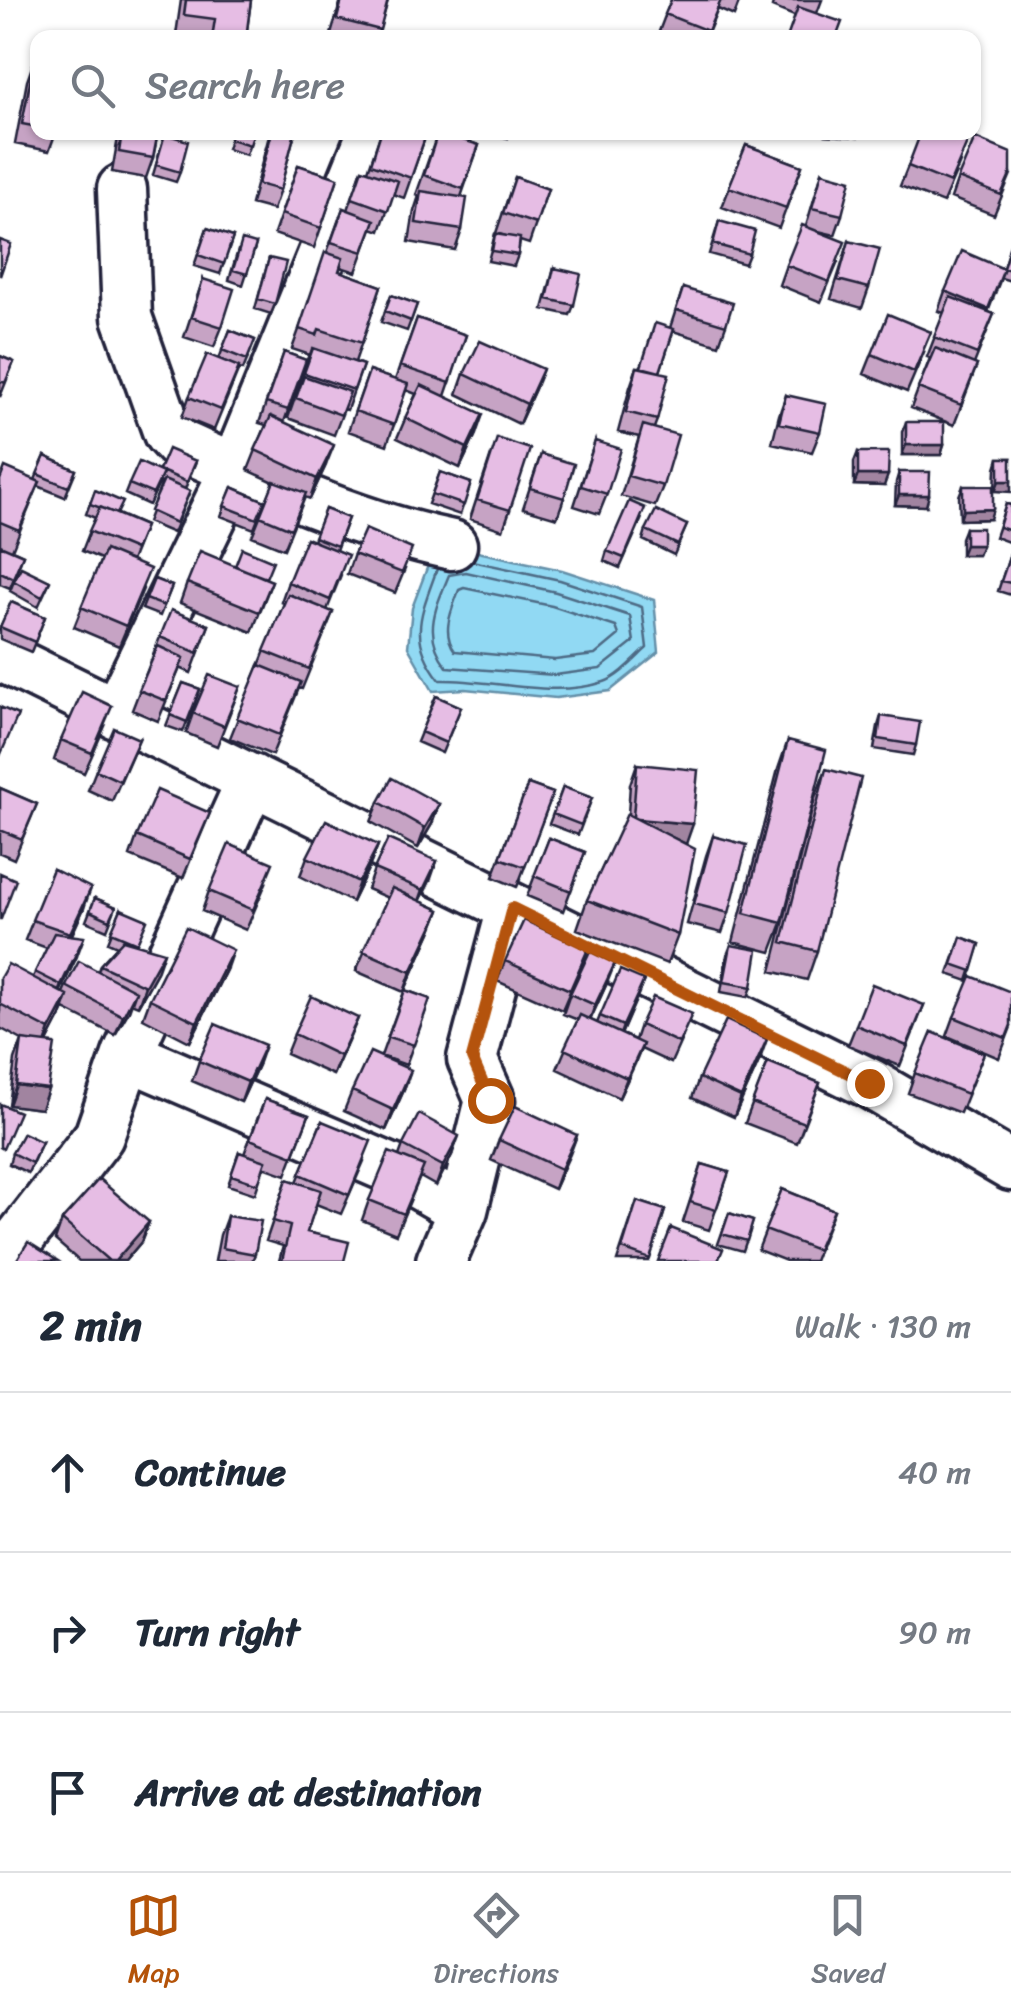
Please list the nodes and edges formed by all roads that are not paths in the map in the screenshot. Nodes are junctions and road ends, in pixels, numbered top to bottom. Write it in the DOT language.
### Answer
graph roads {
  1 [pos="370,142"];
  2 [pos="122,189"];
  3 [pos="235,469"];
  4 [pos="452,545"];
  5 [pos="0,656"];
  6 [pos="116,714"];
  7 [pos="252,779"];
  8 [pos="512,908"];
  9 [pos="127,1056"];
  10 [pos="1011,1166"];
  11 [pos="463,1210"];
  12 [pos="2,1261"];
  13 [pos="441,1261"];
  1 -- 3 [label="street"];
  2 -- 3 [label="street"];
  3 -- 4 [label="street"];
  3 -- 6 [label="street"];
  5 -- 6 [label="street"];
  6 -- 7 [label="street"];
  7 -- 8 [label="street"];
  7 -- 9 [label="street"];
  8 -- 10 [label="street"];
  8 -- 11 [label="street"];
  9 -- 11 [label="street"];
  9 -- 12 [label="street"];
  11 -- 13 [label="street"];
}
